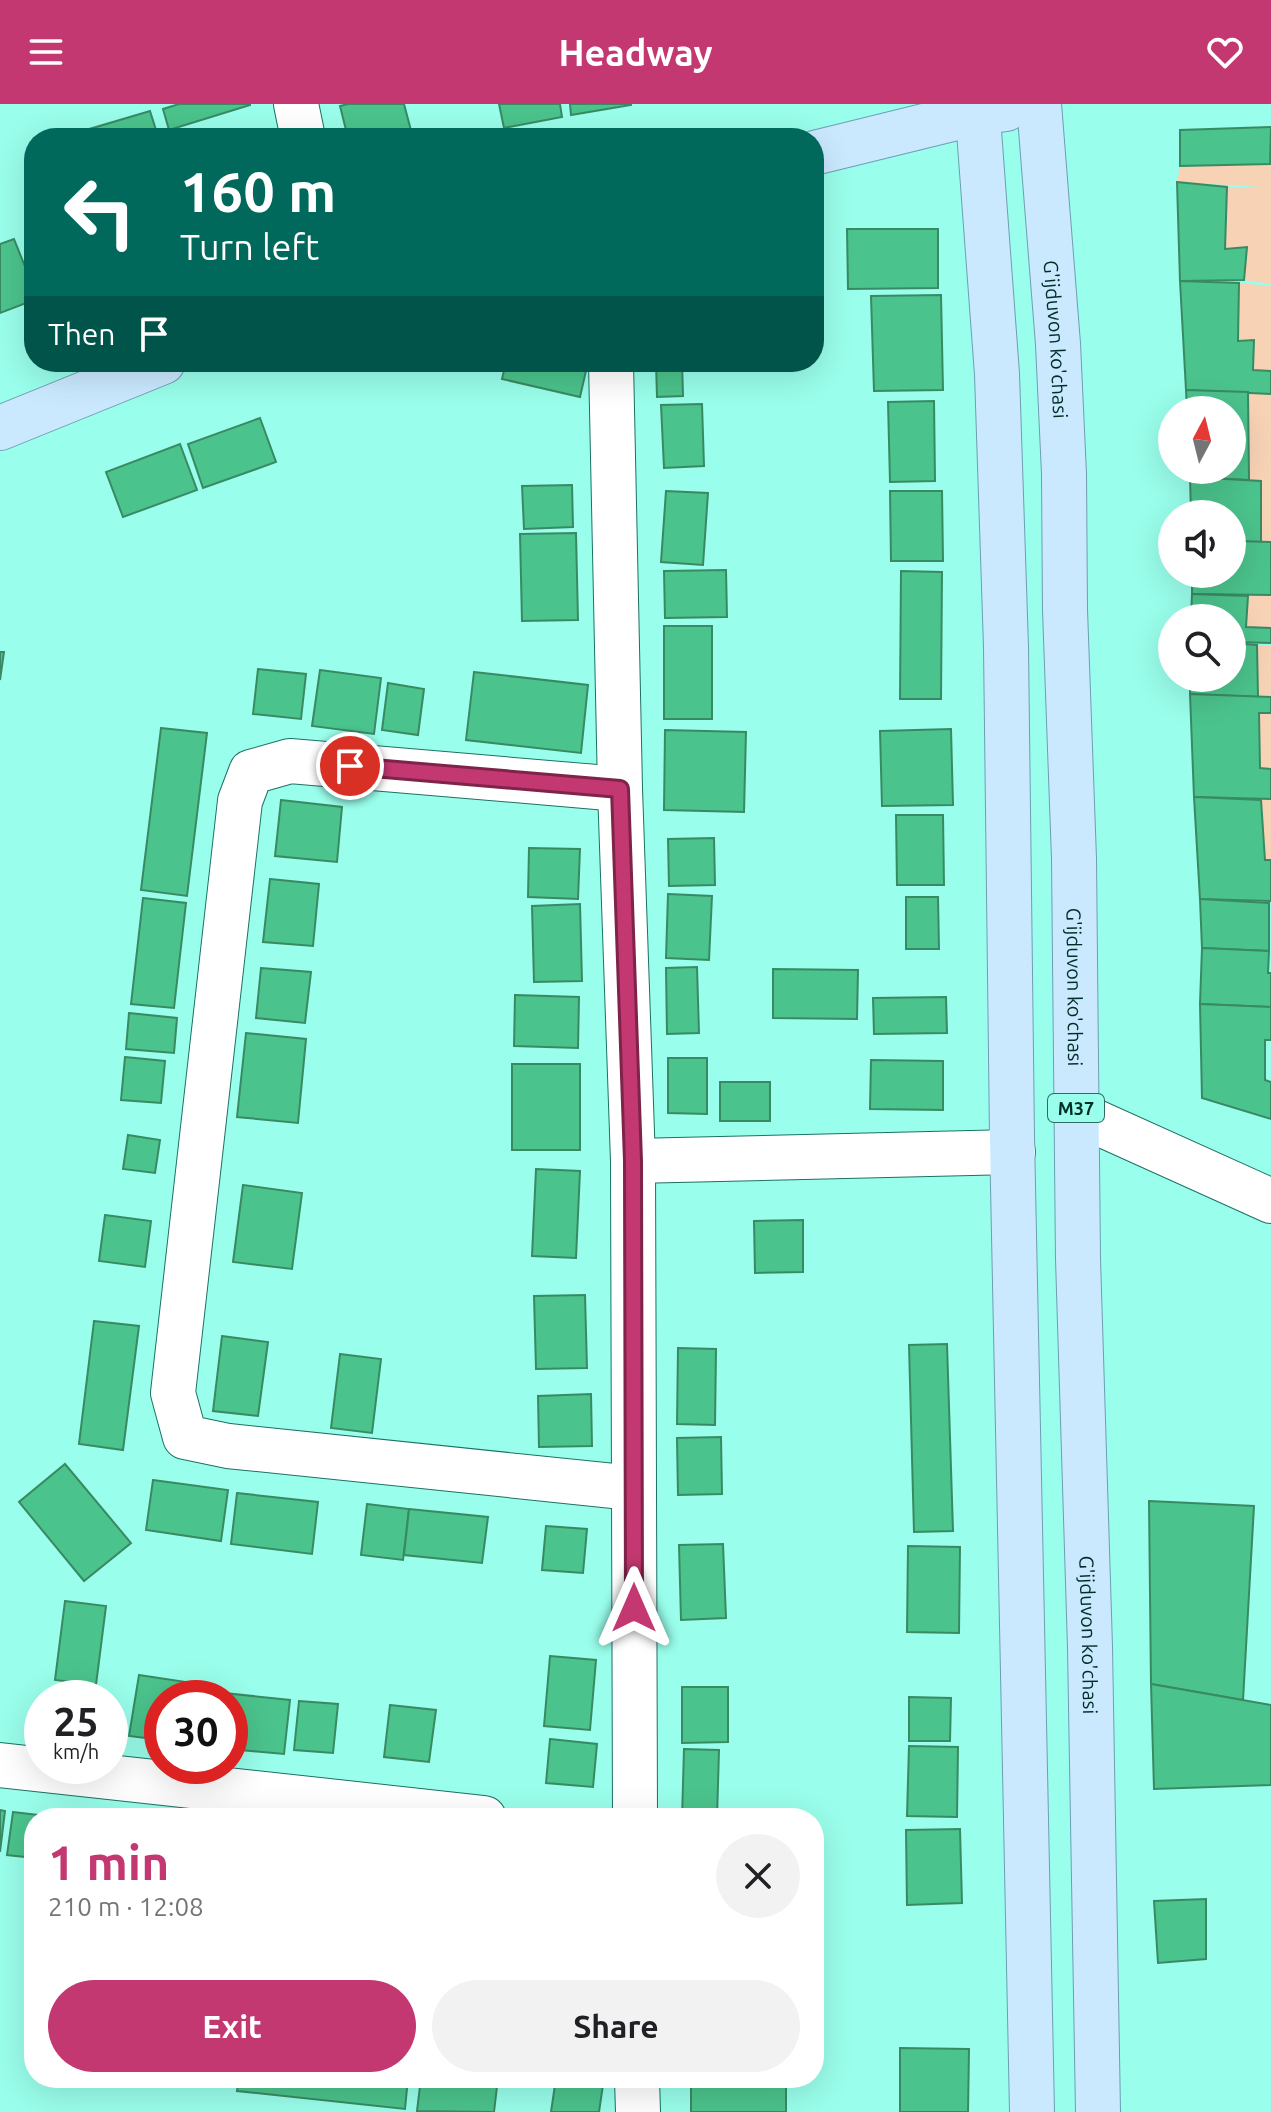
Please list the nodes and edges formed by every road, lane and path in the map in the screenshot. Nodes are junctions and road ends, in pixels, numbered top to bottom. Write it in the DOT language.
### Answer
graph roads {
  1 [pos="296,104"];
  2 [pos="1037,104"];
  3 [pos="977,109"];
  4 [pos="301,128"];
  5 [pos="824,150"];
  6 [pos="138,372"];
  7 [pos="611,372"];
  8 [pos="0,428"];
  9 [pos="620,789"];
  10 [pos="1076,1113"];
  11 [pos="1013,1152"];
  12 [pos="633,1161"];
  13 [pos="1271,1201"];
  14 [pos="633,1488"];
  15 [pos="0,1765"];
  16 [pos="393,1808"];
  17 [pos="635,1808"];
  18 [pos="637,2088"];
  19 [pos="638,2112"];
  20 [pos="1032,2112"];
  21 [pos="1098,2112"];
  1 -- 4 [label="street"];
  2 -- 3 [label="main road"];
  2 -- 10 [label="main road, G'ijduvon ko'chasi / M37"];
  3 -- 5 [label="main road"];
  3 -- 11 [label="main road"];
  6 -- 8 [label="main road"];
  7 -- 9 [label="street"];
  9 -- 12 [label="street"];
  9 -- 14 [label="street"];
  10 -- 13 [label="street"];
  10 -- 21 [label="main road, G'ijduvon ko'chasi / M37"];
  11 -- 12 [label="street"];
  11 -- 20 [label="main road"];
  12 -- 14 [label="street"];
  14 -- 17 [label="street"];
  15 -- 16 [label="street"];
  18 -- 19 [label="street"];
}
